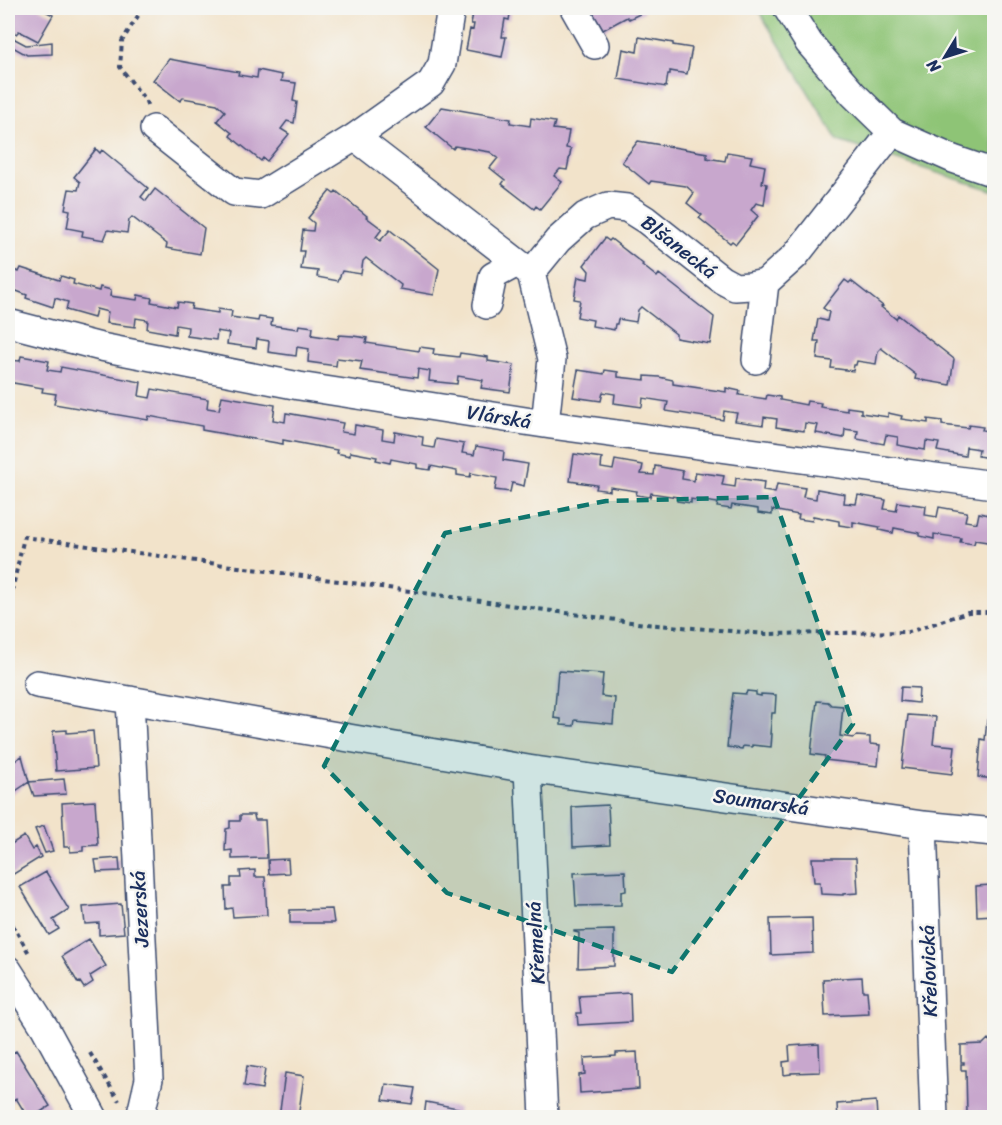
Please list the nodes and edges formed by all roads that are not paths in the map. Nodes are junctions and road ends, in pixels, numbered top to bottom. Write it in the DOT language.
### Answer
graph roads {
  1 [pos="451,8"];
  2 [pos="574,8"];
  3 [pos="787,8"];
  4 [pos="594,45"];
  5 [pos="154,129"];
  6 [pos="891,132"];
  7 [pos="355,137"];
  8 [pos="994,173"];
  9 [pos="524,268"];
  10 [pos="765,283"];
  11 [pos="487,305"];
  12 [pos="8,323"];
  13 [pos="756,360"];
  14 [pos="545,424"];
  15 [pos="994,485"];
  16 [pos="37,684"];
  17 [pos="130,700"];
  18 [pos="528,769"];
  19 [pos="923,825"];
  20 [pos="994,832"];
  21 [pos="8,970"];
  22 [pos="94,1118"];
  23 [pos="140,1118"];
  24 [pos="544,1118"];
  25 [pos="934,1118"];
  1 -- 7 [label="street"];
  2 -- 4 [label="street"];
  3 -- 6 [label="street"];
  5 -- 7 [label="street"];
  6 -- 8 [label="street"];
  6 -- 10 [label="street"];
  7 -- 9 [label="street"];
  9 -- 10 [label="street, Blšanecká"];
  9 -- 11 [label="street, Blšanecká"];
  9 -- 14 [label="street"];
  10 -- 13 [label="street"];
  12 -- 14 [label="street, Vlárská"];
  14 -- 15 [label="street, Vlárská"];
  16 -- 17 [label="street, Soumarská"];
  17 -- 18 [label="street, Soumarská"];
  17 -- 23 [label="street, Jezerská"];
  18 -- 19 [label="street, Soumarská"];
  18 -- 24 [label="street, Křemelná"];
  19 -- 20 [label="street, Soumarská"];
  19 -- 25 [label="street, Křelovická"];
  21 -- 22 [label="street"];
}
